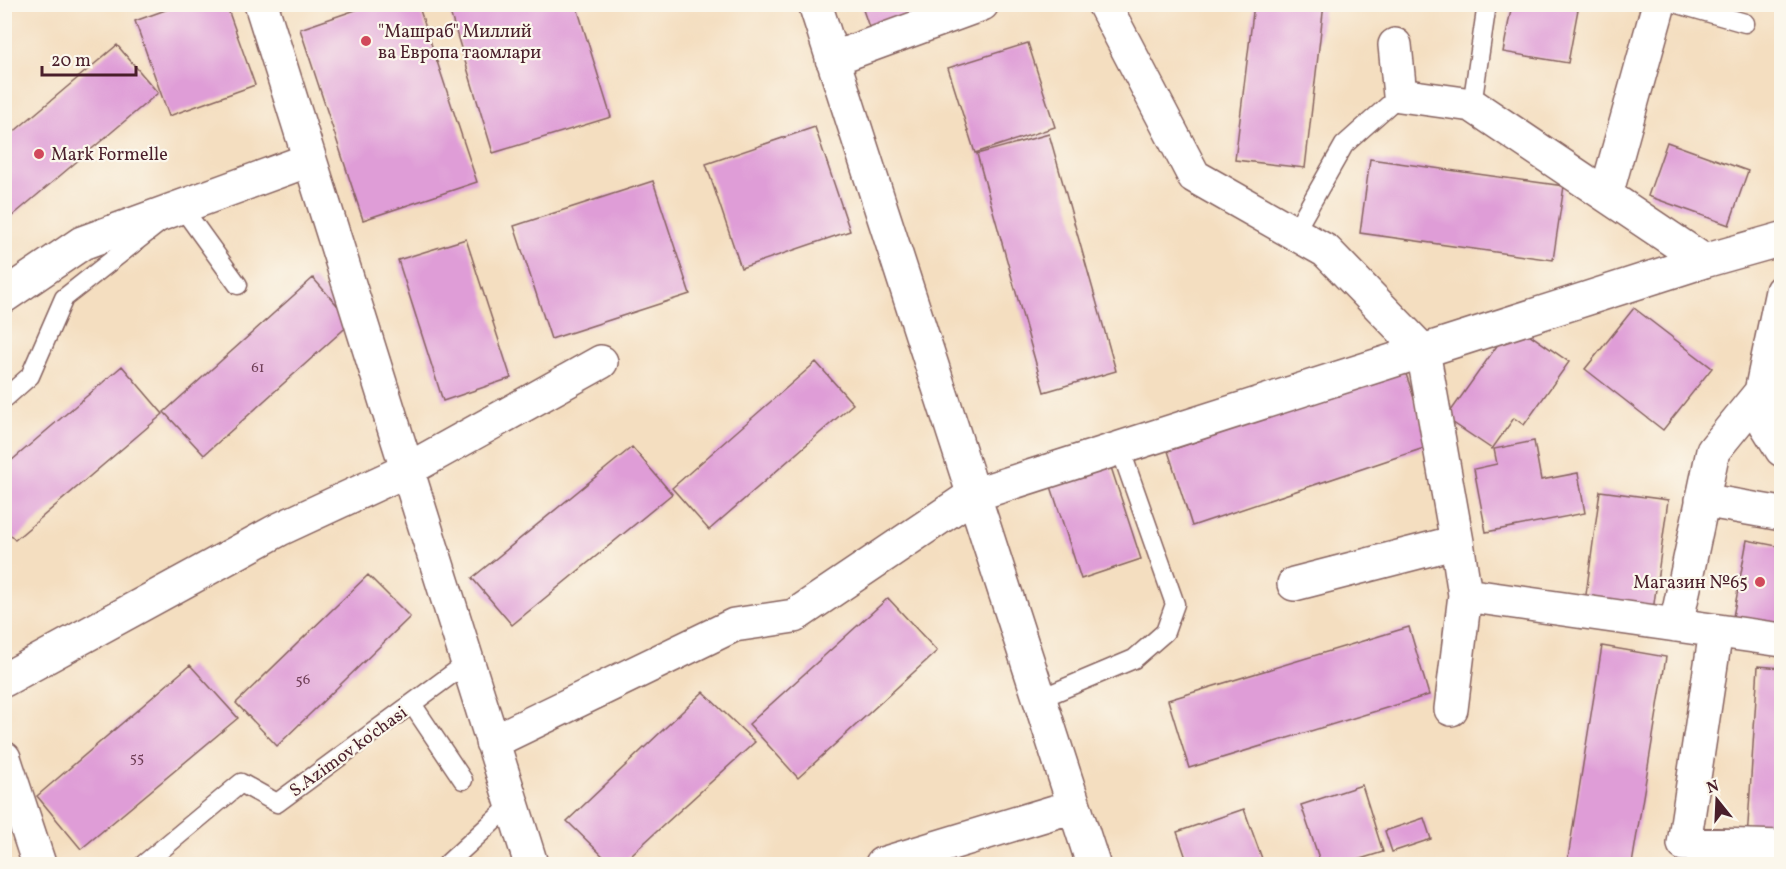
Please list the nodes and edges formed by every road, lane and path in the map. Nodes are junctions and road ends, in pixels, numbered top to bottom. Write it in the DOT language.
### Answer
graph roads {
  1 [pos="261,4"];
  2 [pos="815,4"];
  3 [pos="981,4"];
  4 [pos="1104,4"];
  5 [pos="1486,4"];
  6 [pos="1659,4"];
  7 [pos="1678,4"];
  8 [pos="1745,23"];
  9 [pos="1395,45"];
  10 [pos="832,59"];
  11 [pos="1401,95"];
  12 [pos="1472,105"];
  13 [pos="309,160"];
  14 [pos="1606,195"];
  15 [pos="181,206"];
  16 [pos="1781,231"];
  17 [pos="1294,233"];
  18 [pos="1704,261"];
  19 [pos="238,285"];
  20 [pos="1782,291"];
  21 [pos="4,296"];
  22 [pos="1423,351"];
  23 [pos="602,362"];
  24 [pos="1761,392"];
  25 [pos="4,399"];
  26 [pos="1120,448"];
  27 [pos="1782,450"];
  28 [pos="407,470"];
  29 [pos="973,495"];
  30 [pos="1702,500"];
  31 [pos="1782,514"];
  32 [pos="1457,542"];
  33 [pos="1294,584"];
  34 [pos="1465,595"];
  35 [pos="1676,625"];
  36 [pos="1716,631"];
  37 [pos="1782,640"];
  38 [pos="467,663"];
  39 [pos="4,680"];
  40 [pos="1039,699"];
  41 [pos="412,704"];
  42 [pos="1451,710"];
  43 [pos="492,742"];
  44 [pos="4,758"];
  45 [pos="463,780"];
  46 [pos="512,804"];
  47 [pos="1074,806"];
  48 [pos="1782,847"];
  49 [pos="39,864"];
  50 [pos="144,864"];
  51 [pos="447,864"];
  52 [pos="531,864"];
  53 [pos="882,864"];
  54 [pos="1093,864"];
  1 -- 13 [label="street"];
  2 -- 10 [label="street"];
  3 -- 10 [label="street"];
  4 -- 17 [label="street"];
  5 -- 12 [label="lane"];
  6 -- 14 [label="street"];
  7 -- 8 [label="lane"];
  9 -- 11 [label="street"];
  10 -- 29 [label="street"];
  11 -- 12 [label="street"];
  11 -- 17 [label="lane"];
  12 -- 14 [label="street"];
  13 -- 15 [label="street"];
  13 -- 28 [label="street"];
  14 -- 18 [label="street"];
  15 -- 19 [label="lane"];
  15 -- 21 [label="street"];
  15 -- 25 [label="lane"];
  16 -- 18 [label="street"];
  17 -- 22 [label="street"];
  18 -- 22 [label="street"];
  20 -- 24 [label="street"];
  22 -- 26 [label="street"];
  22 -- 32 [label="street"];
  23 -- 28 [label="street"];
  24 -- 27 [label="street"];
  24 -- 30 [label="street"];
  26 -- 29 [label="street"];
  26 -- 40 [label="lane"];
  28 -- 38 [label="street"];
  28 -- 39 [label="street"];
  29 -- 40 [label="street"];
  29 -- 43 [label="street"];
  30 -- 31 [label="street"];
  30 -- 35 [label="street"];
  32 -- 33 [label="street"];
  32 -- 34 [label="street"];
  34 -- 35 [label="street"];
  34 -- 42 [label="street"];
  35 -- 36 [label="street"];
  36 -- 37 [label="street"];
  36 -- 48 [label="street"];
  38 -- 41 [label="lane, S.Azimov ko'chasi"];
  38 -- 43 [label="street"];
  40 -- 47 [label="street"];
  41 -- 45 [label="lane"];
  41 -- 50 [label="lane, S.Azimov ko'chasi"];
  43 -- 46 [label="street"];
  44 -- 49 [label="street"];
  46 -- 51 [label="lane"];
  46 -- 52 [label="street"];
  47 -- 53 [label="street"];
  47 -- 54 [label="street"];
}
